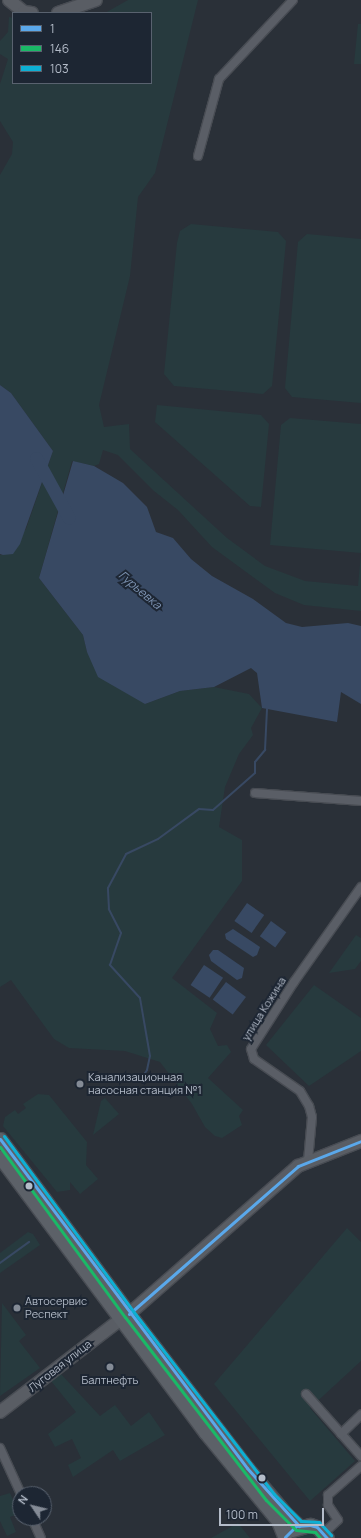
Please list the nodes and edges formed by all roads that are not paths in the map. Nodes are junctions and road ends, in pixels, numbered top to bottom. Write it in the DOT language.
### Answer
graph roads {
  1 [pos="9,0"];
  2 [pos="96,0"];
  3 [pos="292,0"];
  4 [pos="24,12"];
  5 [pos="61,12"];
  6 [pos="198,156"];
  7 [pos="255,793"];
  8 [pos="361,801"];
  9 [pos="361,887"];
  10 [pos="0,1139"];
  11 [pos="361,1140"];
  12 [pos="0,1157"];
  13 [pos="308,1161"];
  14 [pos="125,1317"];
  15 [pos="306,1394"];
  16 [pos="0,1412"];
  17 [pos="361,1415"];
  18 [pos="341,1434"];
  19 [pos="0,1448"];
  20 [pos="361,1456"];
  21 [pos="361,1466"];
  22 [pos="17,1486"];
  23 [pos="36,1526"];
  24 [pos="299,1526"];
  25 [pos="326,1535"];
  26 [pos="42,1538"];
  27 [pos="285,1538"];
  1 -- 4 [label="street"];
  2 -- 5 [label="street"];
  3 -- 6 [label="street"];
  7 -- 8 [label="street"];
  9 -- 13 [label="street, улица Кожина"];
  10 -- 14 [label="main road"];
  11 -- 13 [label="street, Луговая улица"];
  12 -- 14 [label="main road"];
  13 -- 14 [label="street, Луговая улица"];
  14 -- 16 [label="street, Луговая улица"];
  14 -- 24 [label="main road"];
  14 -- 27 [label="main road"];
  15 -- 18 [label="street"];
  17 -- 18 [label="street"];
  18 -- 20 [label="street"];
  19 -- 22 [label="street"];
  21 -- 25 [label="street"];
  23 -- 26 [label="street"];
  24 -- 25 [label="main road"];
  24 -- 27 [label="main road"];
}
